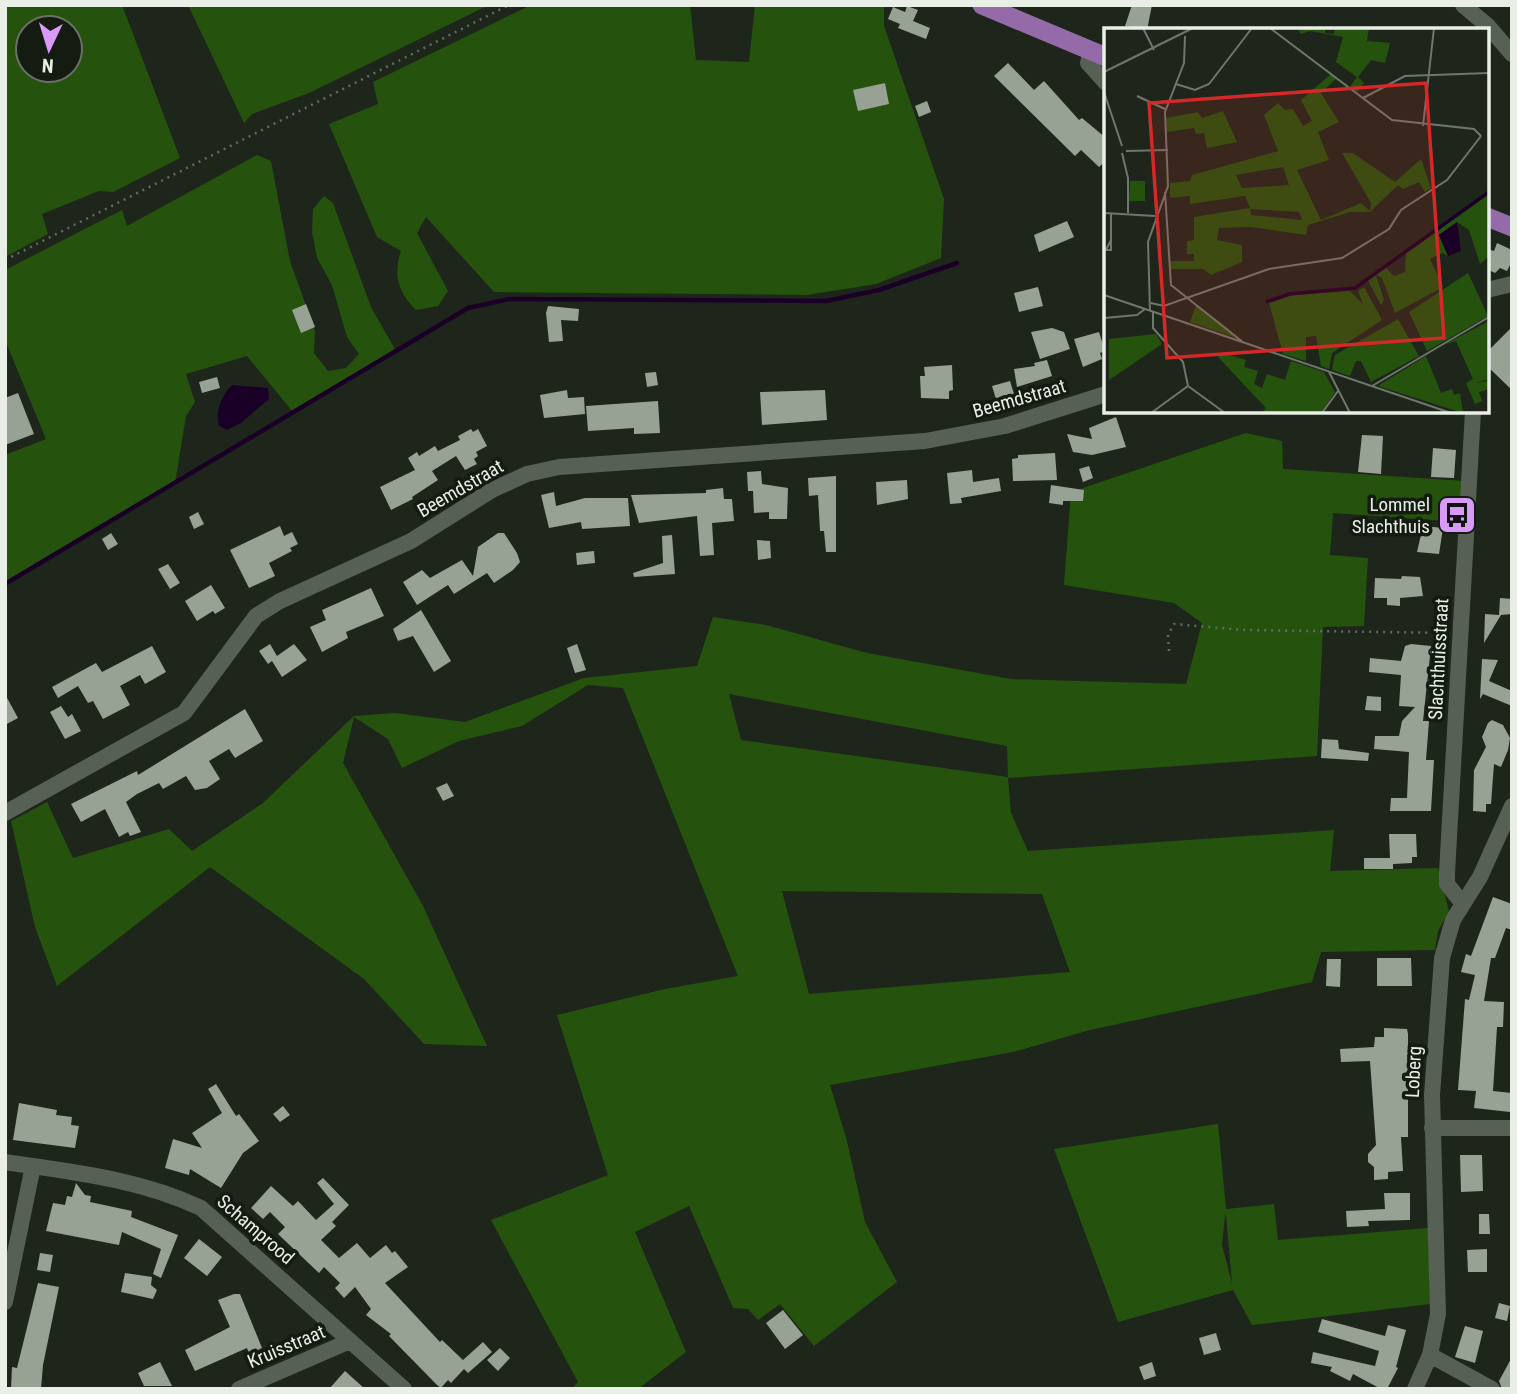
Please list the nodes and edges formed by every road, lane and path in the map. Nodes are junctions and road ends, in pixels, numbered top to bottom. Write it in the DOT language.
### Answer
graph roads {
  1 [pos="509,5"];
  2 [pos="982,5"];
  3 [pos="1463,5"];
  4 [pos="1098,54"];
  5 [pos="1512,54"];
  6 [pos="1104,81"];
  7 [pos="1489,218"];
  8 [pos="1512,227"];
  9 [pos="5,260"];
  10 [pos="1512,284"];
  11 [pos="1489,290"];
  12 [pos="1104,395"];
  13 [pos="1473,413"];
  14 [pos="1460,634"];
  15 [pos="1169,651"];
  16 [pos="1512,806"];
  17 [pos="5,813"];
  18 [pos="1462,904"];
  19 [pos="1432,1128"];
  20 [pos="1512,1128"];
  21 [pos="5,1162"];
  22 [pos="33,1166"];
  23 [pos="5,1302"];
  24 [pos="350,1341"];
  25 [pos="1430,1356"];
  26 [pos="239,1389"];
  27 [pos="404,1389"];
  28 [pos="1415,1389"];
  29 [pos="1492,1389"];
  1 -- 9 [label="path"];
  2 -- 4 [label="main road"];
  3 -- 5 [label="street"];
  4 -- 6 [label="street"];
  7 -- 8 [label="main road"];
  10 -- 11 [label="street"];
  12 -- 17 [label="street, Beemdstraat"];
  13 -- 14 [label="street, Slachthuisstraat"];
  14 -- 15 [label="path"];
  14 -- 18 [label="street, Slachthuisstraat"];
  16 -- 18 [label="street, Loberg"];
  18 -- 19 [label="street, Loberg"];
  19 -- 20 [label="street"];
  19 -- 25 [label="street, Loberg"];
  21 -- 22 [label="street, Schamprood"];
  22 -- 23 [label="street"];
  22 -- 24 [label="street, Schamprood"];
  24 -- 26 [label="street, Kruisstraat"];
  24 -- 27 [label="street, Schamprood"];
  25 -- 28 [label="street, Loberg"];
  25 -- 29 [label="street"];
}
